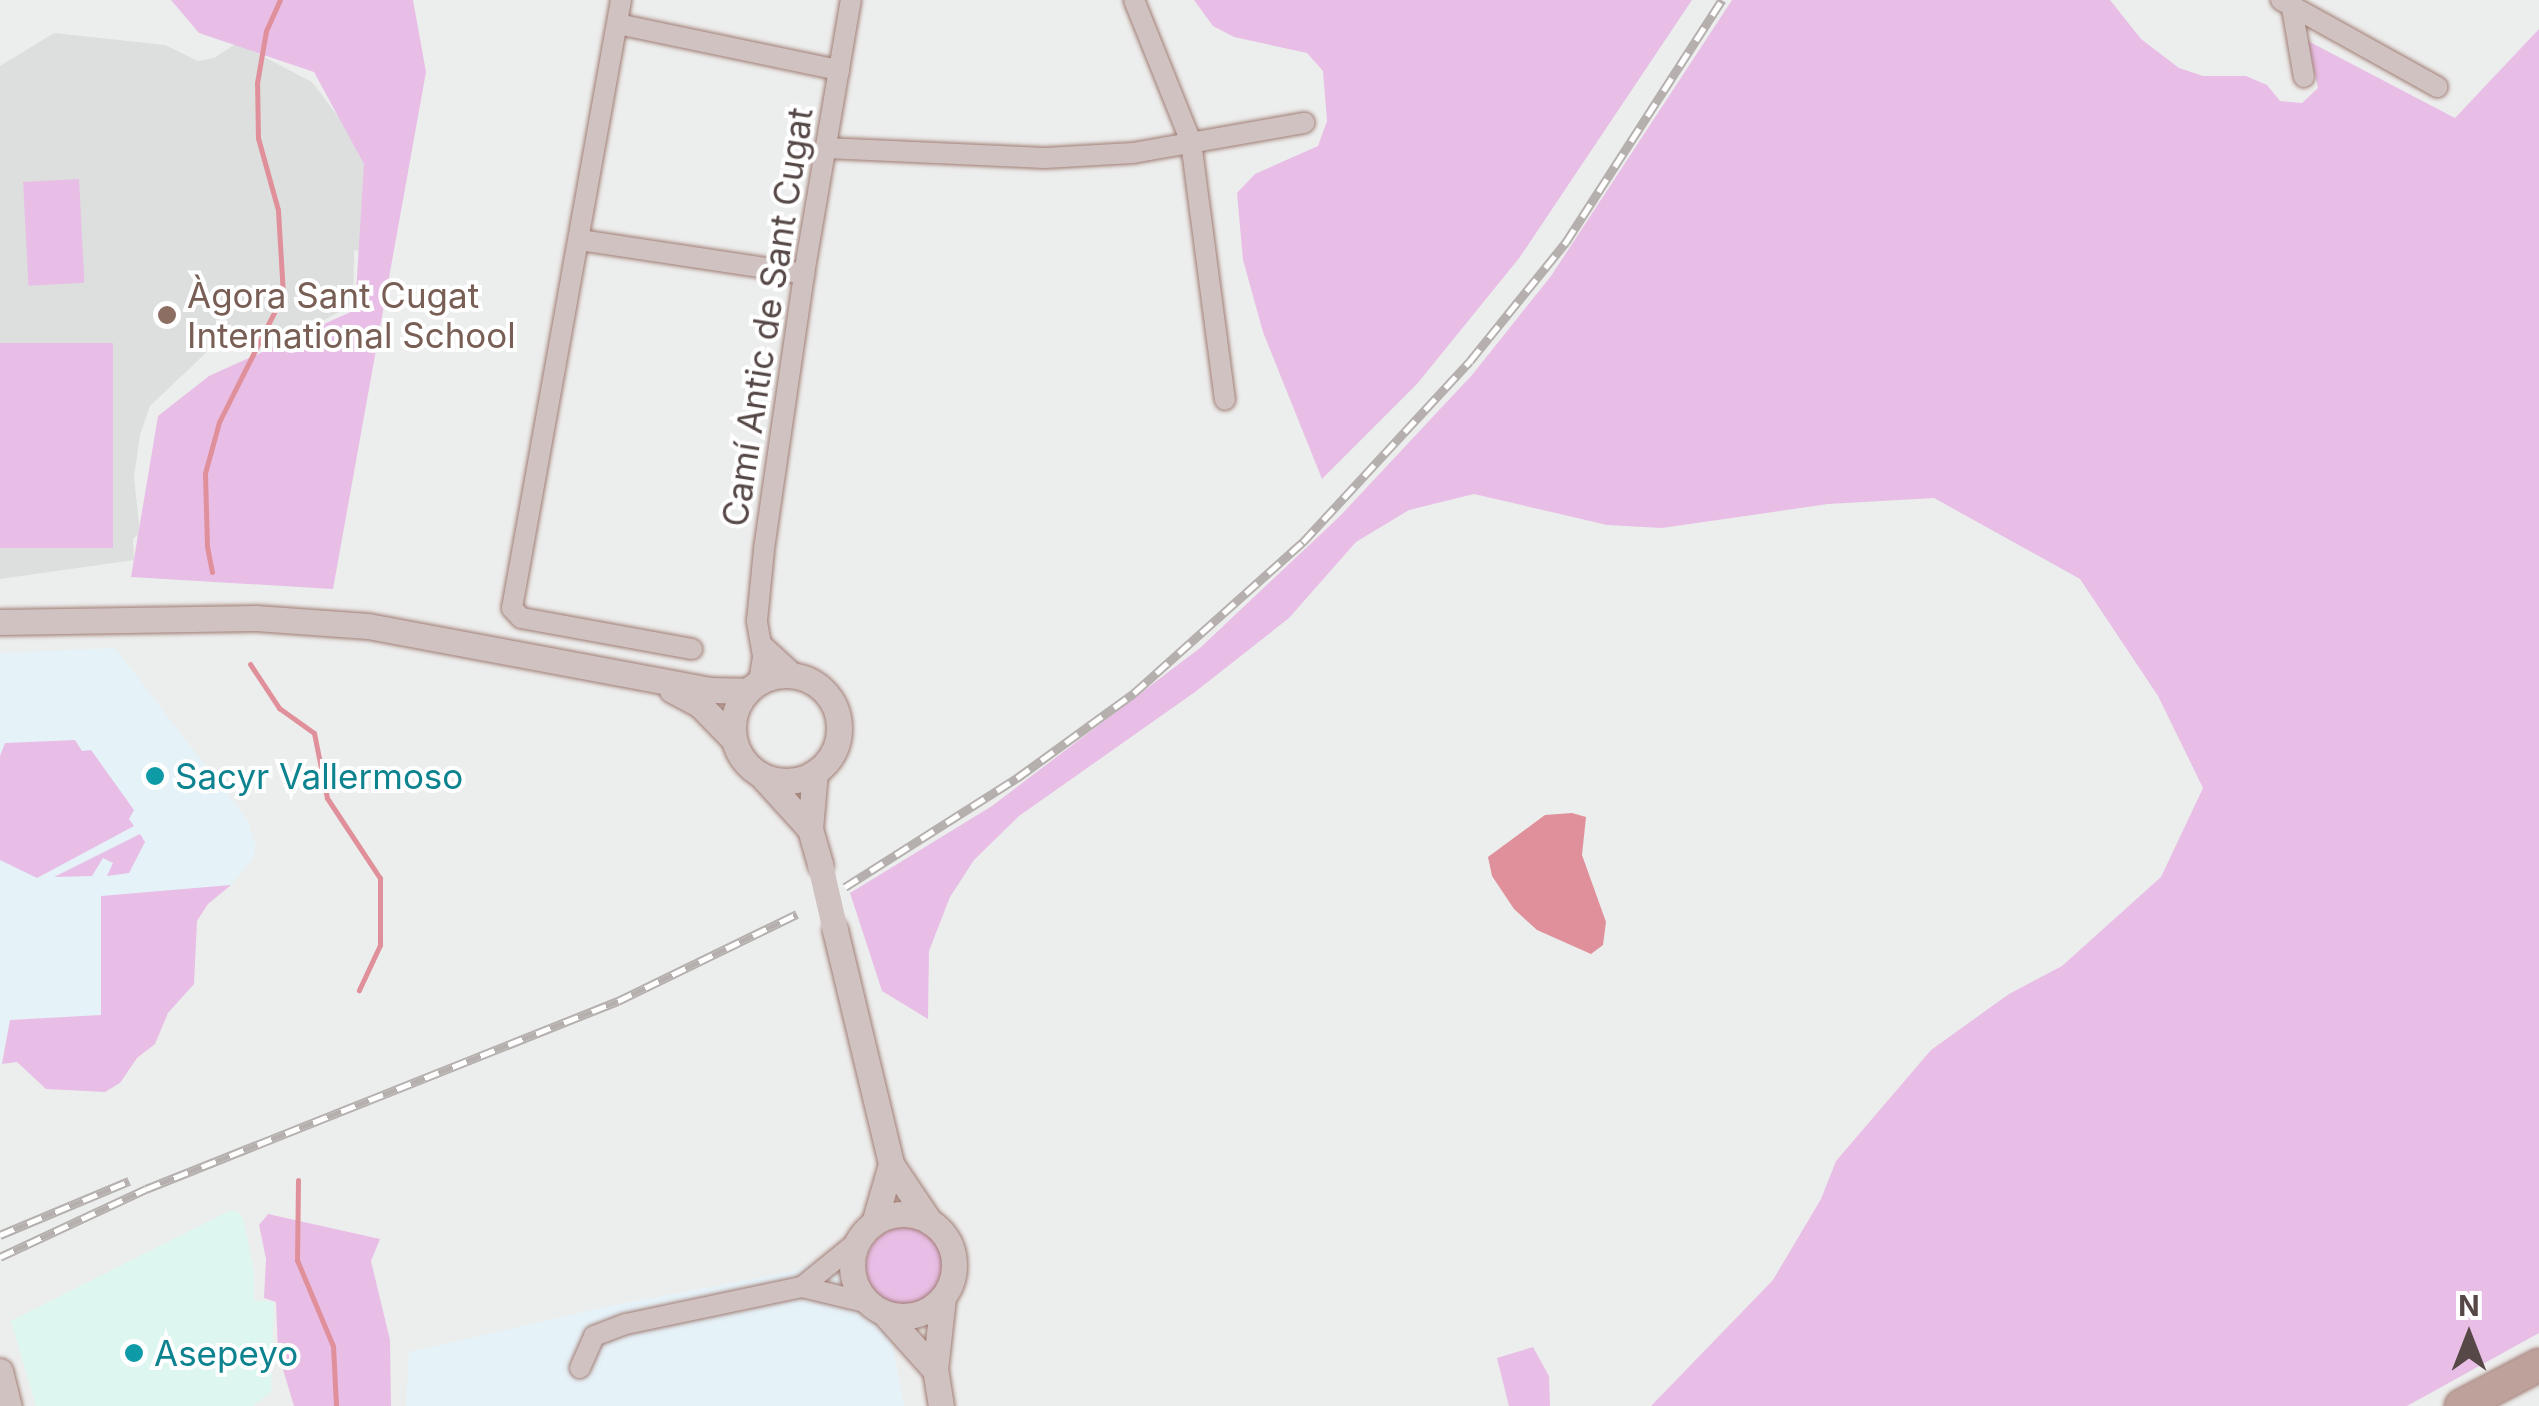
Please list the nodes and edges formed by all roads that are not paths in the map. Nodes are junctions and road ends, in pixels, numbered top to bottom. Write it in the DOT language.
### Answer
graph roads {
  1 [pos="621,0"];
  2 [pos="851,0"];
  3 [pos="1134,0"];
  4 [pos="2287,2"];
  5 [pos="618,24"];
  6 [pos="839,70"];
  7 [pos="2304,77"];
  8 [pos="2437,87"];
  9 [pos="1304,123"];
  10 [pos="1191,142"];
  11 [pos="826,148"];
  12 [pos="580,240"];
  13 [pos="804,274"];
  14 [pos="1225,400"];
  15 [pos="0,622"];
  16 [pos="762,644"];
  17 [pos="692,650"];
  18 [pos="796,676"];
  19 [pos="650,679"];
  20 [pos="754,686"];
  21 [pos="734,740"];
  22 [pos="814,772"];
  23 [pos="761,774"];
  24 [pos="810,829"];
  25 [pos="891,1164"];
  26 [pos="930,1222"];
  27 [pos="866,1233"];
  28 [pos="802,1287"];
  29 [pos="942,1297"];
  30 [pos="876,1308"];
  31 [pos="2539,1365"];
  32 [pos="580,1368"];
  33 [pos="934,1370"];
  34 [pos="0,1371"];
  35 [pos="9,1406"];
  36 [pos="941,1406"];
  37 [pos="2461,1406"];
  1 -- 5 [label="street"];
  2 -- 6 [label="street, Camí Antic de Sant Cugat"];
  3 -- 10 [label="street"];
  4 -- 7 [label="street"];
  4 -- 8 [label="street"];
  5 -- 6 [label="street"];
  5 -- 12 [label="street"];
  6 -- 11 [label="street, Camí Antic de Sant Cugat"];
  9 -- 10 [label="street"];
  10 -- 11 [label="street"];
  10 -- 14 [label="street"];
  11 -- 13 [label="street, Camí Antic de Sant Cugat"];
  12 -- 13 [label="street"];
  12 -- 17 [label="street"];
  13 -- 16 [label="street, Camí Antic de Sant Cugat"];
  15 -- 19 [label="street"];
  16 -- 18 [label="street"];
  16 -- 20 [label="street, Camí Antic de Sant Cugat"];
  18 -- 20 [label="street"];
  18 -- 22 [label="street"];
  19 -- 20 [label="street"];
  19 -- 21 [label="street"];
  20 -- 21 [label="street"];
  21 -- 23 [label="street"];
  22 -- 23 [label="street"];
  22 -- 24 [label="street"];
  23 -- 24 [label="street"];
  24 -- 25 [label="street, bridge"];
  25 -- 26 [label="street"];
  25 -- 27 [label="street"];
  26 -- 27 [label="street"];
  26 -- 29 [label="street"];
  27 -- 28 [label="street"];
  27 -- 30 [label="street"];
  28 -- 30 [label="street"];
  28 -- 32 [label="street"];
  29 -- 30 [label="street"];
  29 -- 33 [label="street"];
  30 -- 33 [label="street"];
  31 -- 37 [label="highway"];
  33 -- 36 [label="street"];
  34 -- 35 [label="street"];
}
